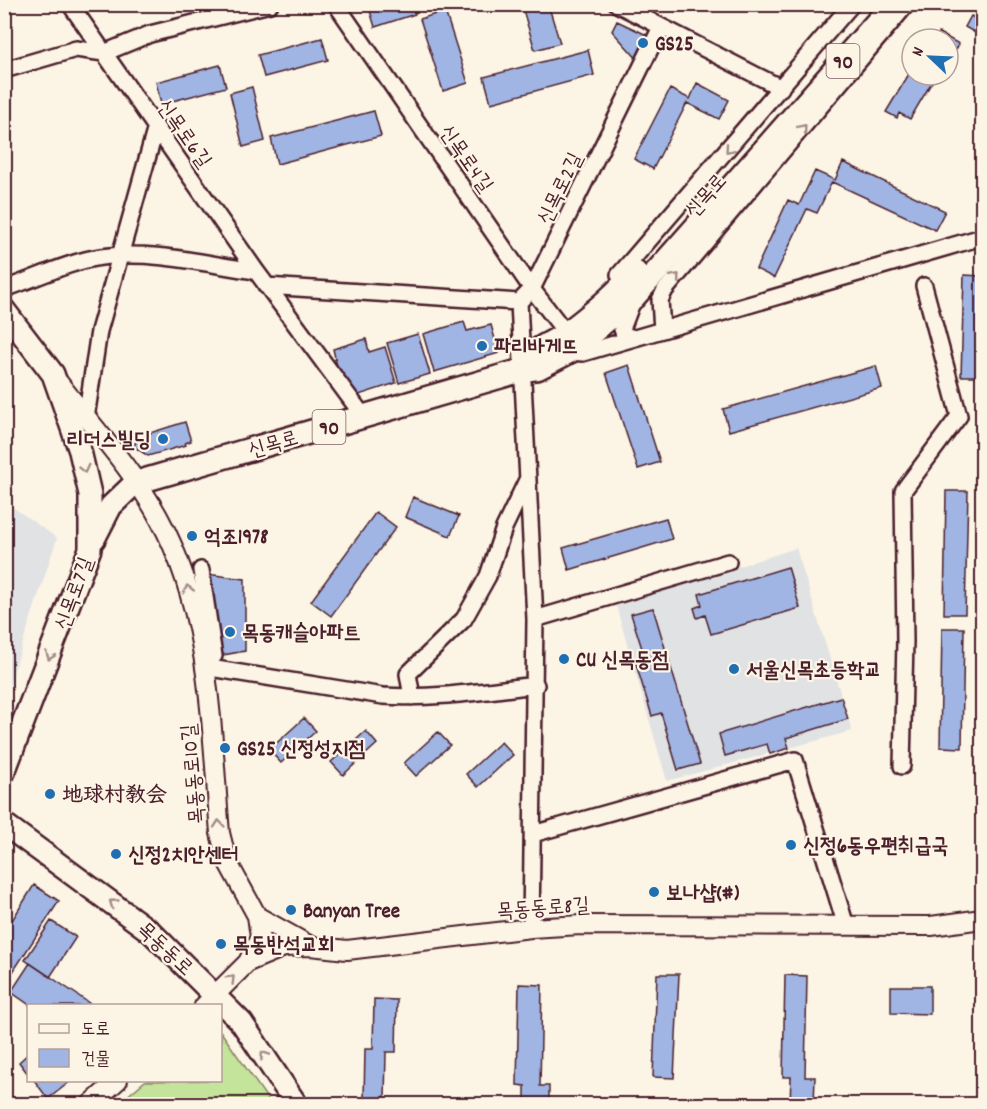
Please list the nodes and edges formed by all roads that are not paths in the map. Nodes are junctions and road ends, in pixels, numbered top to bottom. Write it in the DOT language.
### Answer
graph roads {
  1 [pos="70,4"];
  2 [pos="270,4"];
  3 [pos="336,4"];
  4 [pos="617,4"];
  5 [pos="852,4"];
  6 [pos="876,4"];
  7 [pos="893,4"];
  8 [pos="907,4"];
  9 [pos="661,27"];
  10 [pos="104,53"];
  11 [pos="4,70"];
  12 [pos="786,105"];
  13 [pos="156,127"];
  14 [pos="982,237"];
  15 [pos="118,255"];
  16 [pos="256,271"];
  17 [pos="266,286"];
  18 [pos="924,286"];
  19 [pos="4,289"];
  20 [pos="532,290"];
  21 [pos="634,297"];
  22 [pos="519,302"];
  23 [pos="4,310"];
  24 [pos="662,330"];
  25 [pos="634,338"];
  26 [pos="568,343"];
  27 [pos="523,370"];
  28 [pos="53,374"];
  29 [pos="364,417"];
  30 [pos="86,418"];
  31 [pos="528,479"];
  32 [pos="135,483"];
  33 [pos="90,549"];
  34 [pos="728,562"];
  35 [pos="201,570"];
  36 [pos="535,619"];
  37 [pos="204,662"];
  38 [pos="536,685"];
  39 [pos="412,698"];
  40 [pos="902,766"];
  41 [pos="4,772"];
  42 [pos="4,824"];
  43 [pos="533,834"];
  44 [pos="257,916"];
  45 [pos="982,919"];
  46 [pos="846,926"];
  47 [pos="531,928"];
  48 [pos="310,946"];
  49 [pos="248,962"];
  50 [pos="209,1001"];
  51 [pos="222,1010"];
  52 [pos="116,1082"];
  53 [pos="91,1104"];
  54 [pos="296,1104"];
  1 -- 10 [label="street, 신목로6길"];
  2 -- 10 [label="street"];
  3 -- 20 [label="street, 신목로4길"];
  4 -- 9 [label="street"];
  5 -- 12 [label="street"];
  6 -- 12 [label="main road, 신목로 / 90"];
  7 -- 12 [label="main road, 신목로 / 90"];
  24 -- 8 [label="street, one-way"];
  9 -- 12 [label="street"];
  9 -- 20 [label="street, 신목로2길"];
  10 -- 11 [label="street"];
  10 -- 13 [label="street, 신목로6길"];
  12 -- 21 [label="main road, 신목로 / 90"];
  12 -- 26 [label="main road, 신목로 / 90, one-way"];
  13 -- 15 [label="street"];
  13 -- 16 [label="street, 신목로6길"];
  14 -- 24 [label="street, 신목로"];
  15 -- 16 [label="street"];
  15 -- 19 [label="street"];
  15 -- 30 [label="street"];
  16 -- 17 [label="street, 신목로6길"];
  17 -- 22 [label="street"];
  17 -- 29 [label="street, 신목로6길"];
  18 -- 40 [label="street"];
  20 -- 22 [label="street, 신목로2길"];
  20 -- 26 [label="street, 신목로4길"];
  21 -- 25 [label="street"];
  21 -- 26 [label="main road, 신목로 / 90"];
  22 -- 27 [label="street"];
  23 -- 28 [label="main road"];
  24 -- 25 [label="street, 신목로"];
  25 -- 26 [label="street, 신목로"];
  26 -- 27 [label="main road, 신목로 / 90"];
  27 -- 29 [label="main road, 신목로 / 90"];
  27 -- 31 [label="street"];
  28 -- 30 [label="street"];
  28 -- 33 [label="main road, 신목로7길, one-way"];
  29 -- 32 [label="main road, 신목로 / 90"];
  30 -- 32 [label="street"];
  31 -- 36 [label="street"];
  31 -- 39 [label="street"];
  32 -- 33 [label="main road"];
  37 -- 32 [label="street, 목동동로10길, one-way"];
  33 -- 41 [label="main road, 신목로7길, one-way"];
  34 -- 36 [label="street"];
  35 -- 37 [label="street"];
  36 -- 38 [label="street"];
  37 -- 39 [label="street"];
  44 -- 37 [label="street, 목동동로10길, one-way"];
  38 -- 39 [label="street"];
  38 -- 43 [label="street"];
  50 -- 42 [label="main road, 목동동로, one-way"];
  43 -- 46 [label="street"];
  43 -- 47 [label="street"];
  44 -- 48 [label="street"];
  44 -- 49 [label="street"];
  45 -- 46 [label="street, 목동동로8길"];
  46 -- 47 [label="street, 목동동로8길"];
  47 -- 48 [label="street, 목동동로8길"];
  48 -- 49 [label="street, 목동동로8길"];
  50 -- 49 [label="street, one-way"];
  54 -- 51 [label="main road, 목동동로, one-way"];
  52 -- 53 [label="street"];
}
